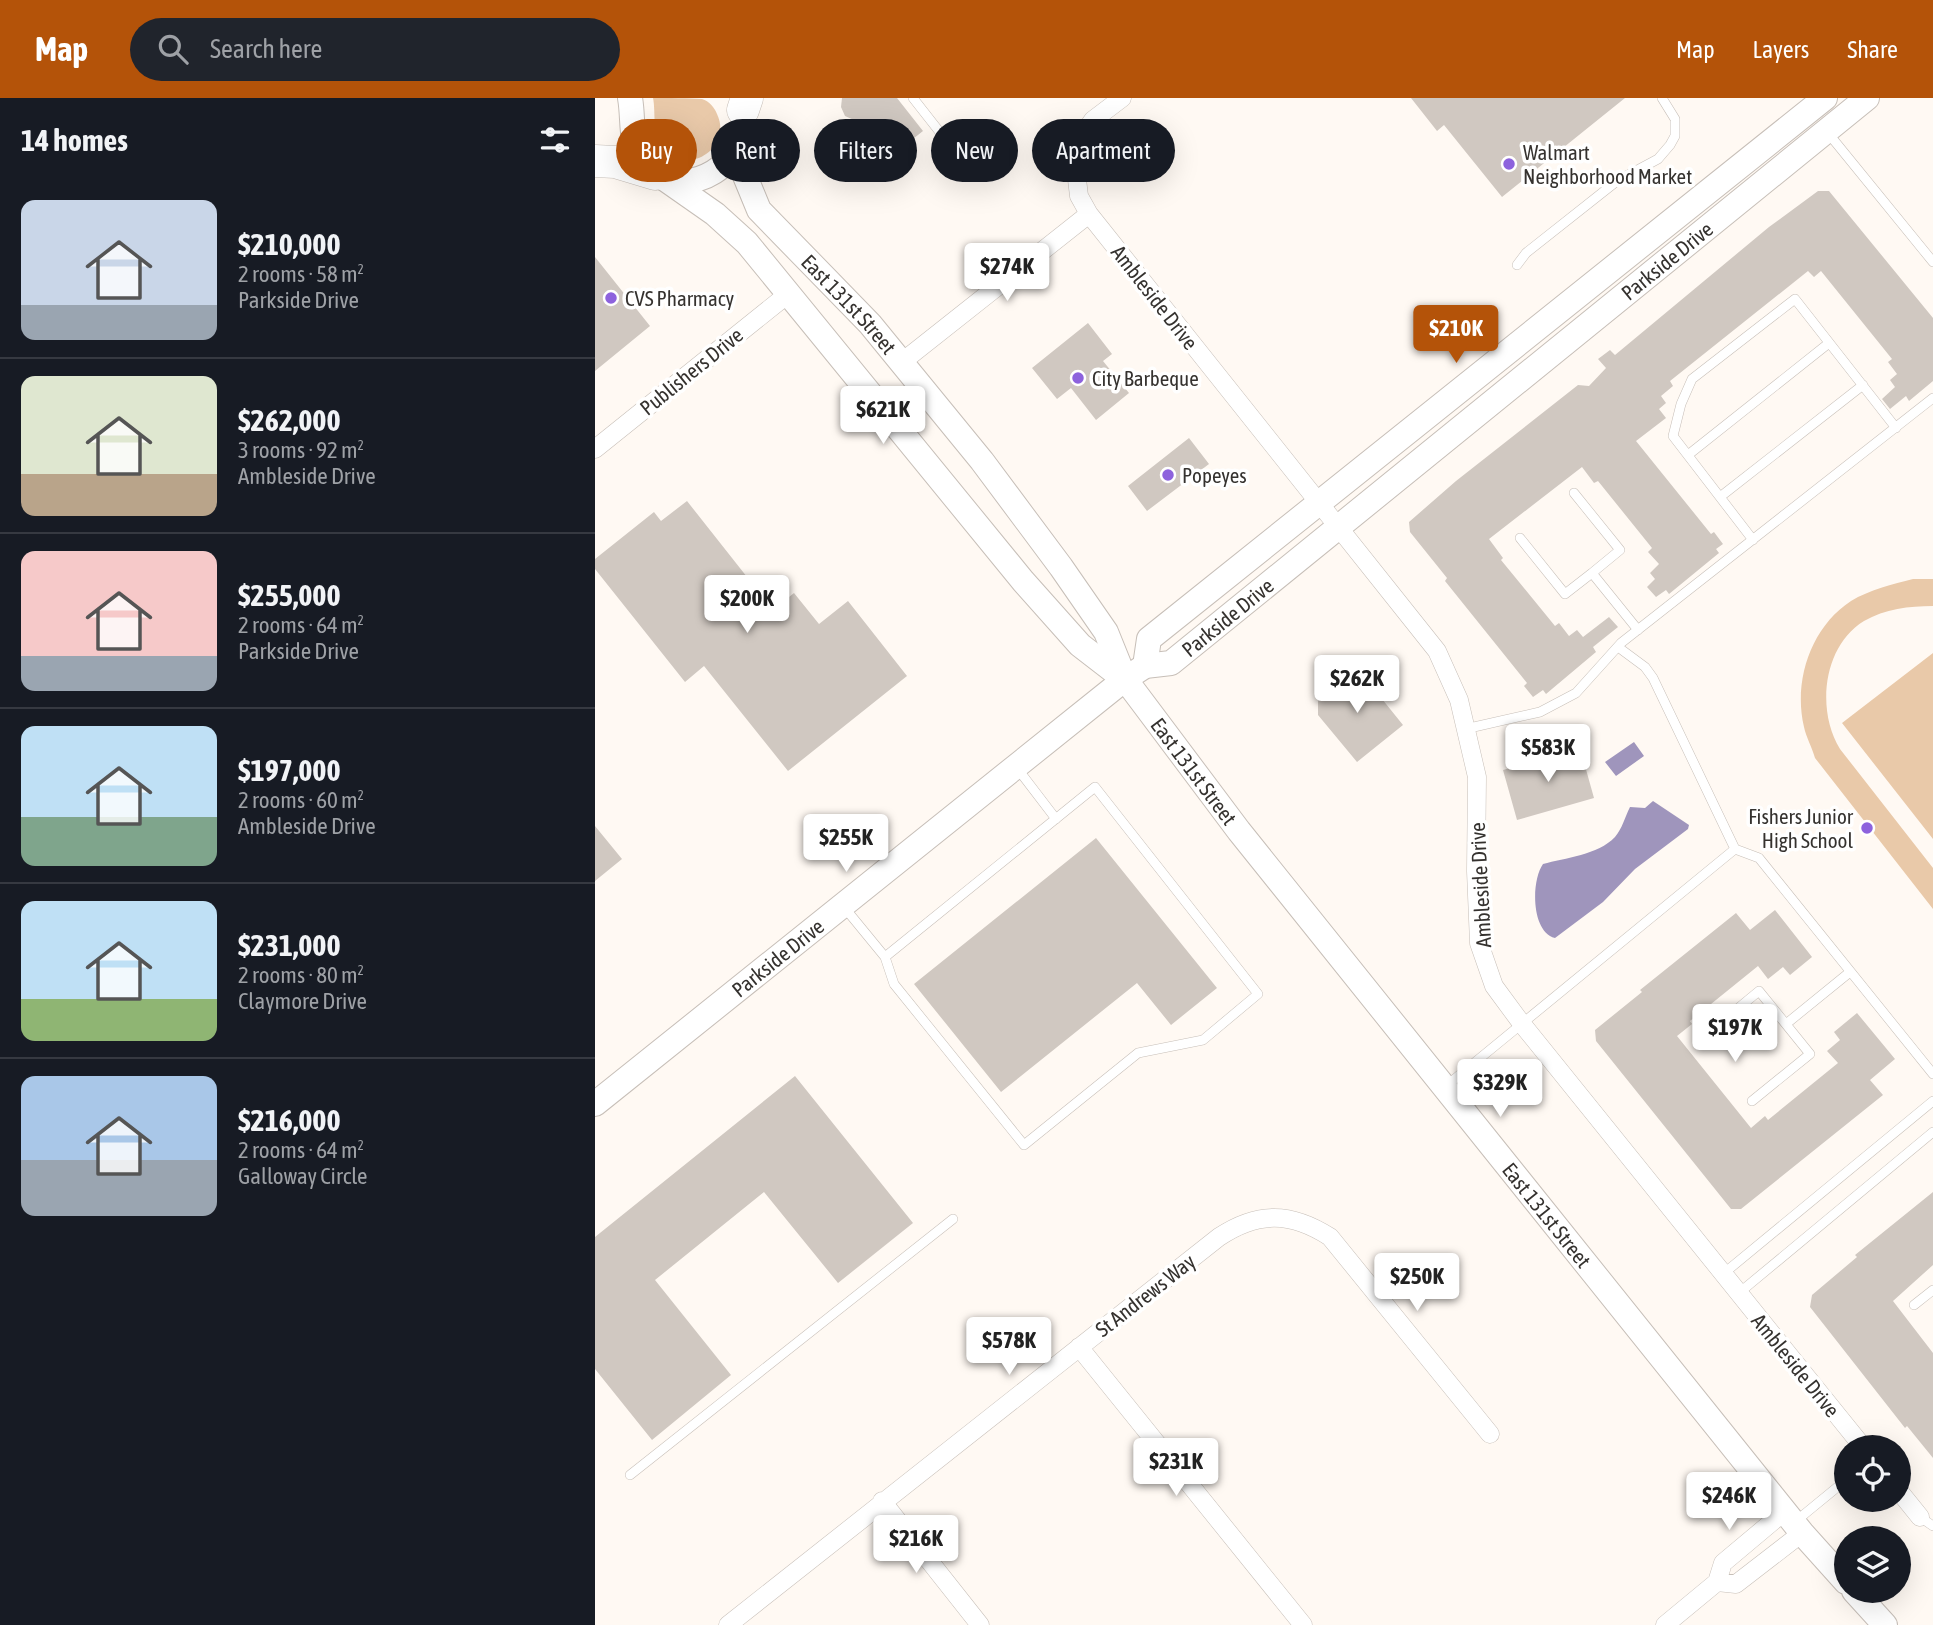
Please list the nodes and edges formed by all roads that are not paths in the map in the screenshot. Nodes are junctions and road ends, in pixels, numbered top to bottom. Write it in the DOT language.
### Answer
graph roads {
  1 [pos="630,98"];
  2 [pos="913,98"];
  3 [pos="1122,98"];
  4 [pos="1662,98"];
  5 [pos="1867,98"];
  6 [pos="1811,102"];
  7 [pos="743,108"];
  8 [pos="632,119"];
  9 [pos="931,121"];
  10 [pos="1826,132"];
  11 [pos="595,161"];
  12 [pos="616,162"];
  13 [pos="697,179"];
  14 [pos="668,182"];
  15 [pos="1089,214"];
  16 [pos="1933,262"];
  17 [pos="1517,265"];
  18 [pos="788,294"];
  19 [pos="1829,343"];
  20 [pos="902,362"];
  21 [pos="1863,385"];
  22 [pos="1933,398"];
  23 [pos="1896,428"];
  24 [pos="595,449"];
  25 [pos="1688,455"];
  26 [pos="1574,493"];
  27 [pos="1720,497"];
  28 [pos="1319,504"];
  29 [pos="1338,528"];
  30 [pos="1520,538"];
  31 [pos="1753,540"];
  32 [pos="1592,573"];
  33 [pos="1638,630"];
  34 [pos="1618,647"];
  35 [pos="1135,673"];
  36 [pos="1465,729"];
  37 [pos="1016,767"];
  38 [pos="1056,819"];
  39 [pos="1735,849"];
  40 [pos="843,905"];
  41 [pos="885,957"];
  42 [pos="1850,972"];
  43 [pos="1522,1024"];
  44 [pos="1786,1024"];
  45 [pos="1701,1039"];
  46 [pos="1933,1074"];
  47 [pos="1445,1087"];
  48 [pos="1752,1101"];
  49 [pos="1933,1101"];
  50 [pos="595,1104"];
  51 [pos="1933,1132"];
  52 [pos="953,1219"];
  53 [pos="1723,1274"];
  54 [pos="1933,1290"];
  55 [pos="1739,1293"];
  56 [pos="1914,1305"];
  57 [pos="1079,1347"];
  58 [pos="1490,1434"];
  59 [pos="1853,1435"];
  60 [pos="630,1475"];
  61 [pos="1834,1490"];
  62 [pos="882,1501"];
  63 [pos="1911,1505"];
  64 [pos="1794,1522"];
  65 [pos="1926,1522"];
  66 [pos="1834,1568"];
  67 [pos="1717,1582"];
  68 [pos="1865,1603"];
  69 [pos="728,1625"];
  70 [pos="980,1625"];
  71 [pos="1303,1625"];
  72 [pos="1665,1625"];
  73 [pos="1885,1625"];
  1 -- 8 [label="street, East 131st Street"];
  2 -- 9 [label="lane"];
  3 -- 15 [label="street, Ambleside Drive"];
  4 -- 17 [label="lane"];
  5 -- 10 [label="street, Parkside Drive"];
  6 -- 10 [label="street"];
  6 -- 28 [label="street, Parkside Drive"];
  7 -- 13 [label="street"];
  7 -- 20 [label="street, East 131st Street"];
  10 -- 16 [label="lane"];
  10 -- 29 [label="street, Parkside Drive"];
  11 -- 12 [label="highway"];
  14 -- 18 [label="street, East 131st Street"];
  15 -- 20 [label="street"];
  15 -- 28 [label="street, Ambleside Drive"];
  18 -- 24 [label="street, Publishers Drive"];
  18 -- 35 [label="street, East 131st Street"];
  19 -- 21 [label="lane"];
  19 -- 25 [label="lane"];
  19 -- 25 [label="lane"];
  20 -- 35 [label="street, East 131st Street"];
  21 -- 23 [label="lane"];
  21 -- 27 [label="lane"];
  22 -- 23 [label="lane"];
  23 -- 31 [label="lane"];
  25 -- 27 [label="lane"];
  26 -- 32 [label="lane"];
  27 -- 31 [label="lane"];
  28 -- 29 [label="street, Ambleside Drive"];
  28 -- 35 [label="street, Parkside Drive"];
  29 -- 35 [label="street, Parkside Drive"];
  29 -- 36 [label="street, Ambleside Drive"];
  30 -- 32 [label="lane"];
  31 -- 33 [label="lane"];
  32 -- 33 [label="lane"];
  33 -- 34 [label="lane"];
  34 -- 36 [label="lane"];
  34 -- 39 [label="lane"];
  35 -- 37 [label="street, Parkside Drive"];
  35 -- 47 [label="street, East 131st Street"];
  36 -- 43 [label="street, Ambleside Drive"];
  37 -- 38 [label="lane"];
  37 -- 40 [label="street, Parkside Drive"];
  38 -- 41 [label="lane"];
  38 -- 41 [label="lane"];
  39 -- 42 [label="lane"];
  39 -- 43 [label="lane"];
  40 -- 41 [label="lane"];
  40 -- 50 [label="street, Parkside Drive"];
  42 -- 44 [label="lane"];
  42 -- 46 [label="lane"];
  43 -- 47 [label="lane"];
  43 -- 53 [label="street, Ambleside Drive"];
  44 -- 45 [label="lane"];
  44 -- 48 [label="lane"];
  47 -- 64 [label="street, East 131st Street"];
  49 -- 53 [label="lane"];
  51 -- 55 [label="lane"];
  52 -- 60 [label="lane"];
  53 -- 55 [label="street, Ambleside Drive"];
  54 -- 56 [label="lane"];
  55 -- 59 [label="street, Ambleside Drive"];
  57 -- 58 [label="street, St Andrews Way"];
  57 -- 62 [label="street, St Andrews Way"];
  57 -- 71 [label="street"];
  61 -- 64 [label="lane"];
  62 -- 69 [label="street, St Andrews Way"];
  62 -- 70 [label="street"];
  63 -- 65 [label="street"];
  64 -- 66 [label="street, East 131st Street"];
  64 -- 67 [label="street"];
  64 -- 67 [label="street"];
  67 -- 72 [label="street"];
  68 -- 73 [label="street"];
}
